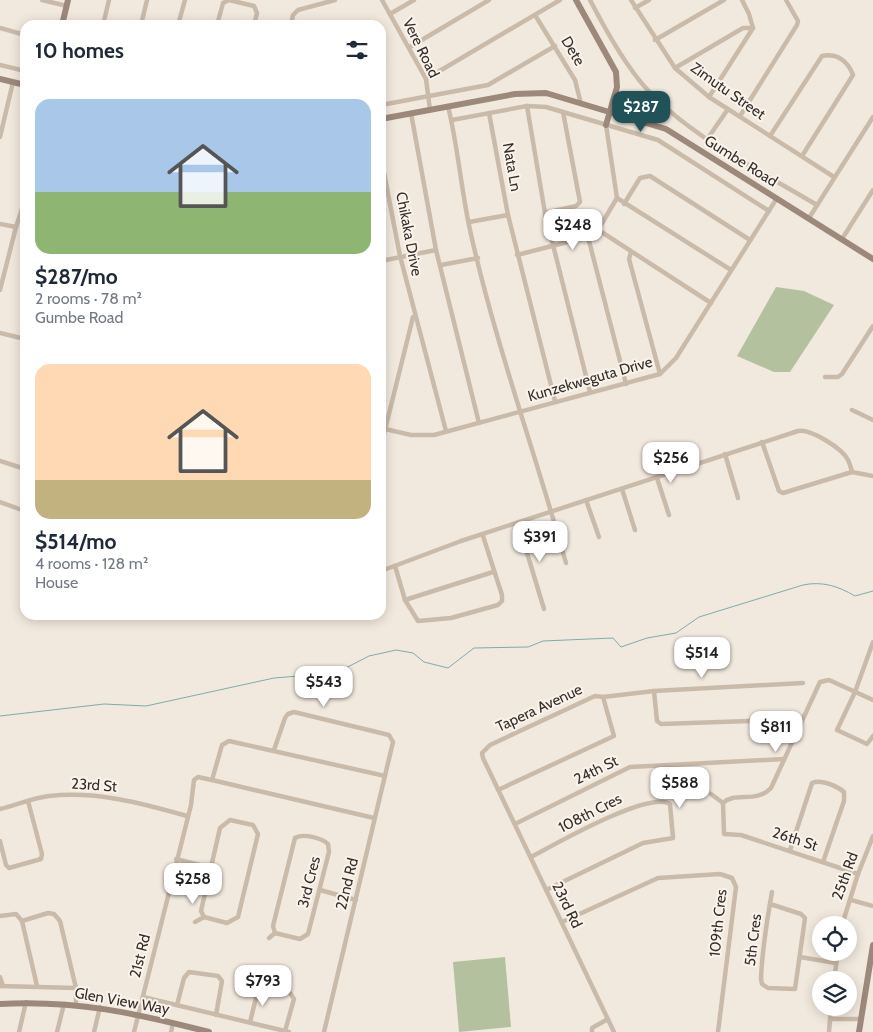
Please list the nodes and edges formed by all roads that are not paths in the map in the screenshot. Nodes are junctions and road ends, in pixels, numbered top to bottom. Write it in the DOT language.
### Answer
graph roads {
  1 [pos="42,0"];
  2 [pos="109,0"];
  3 [pos="147,0"];
  4 [pos="184,0"];
  5 [pos="335,0"];
  6 [pos="382,0"];
  7 [pos="414,0"];
  8 [pos="488,0"];
  9 [pos="560,0"];
  10 [pos="576,0"];
  11 [pos="590,0"];
  12 [pos="631,0"];
  13 [pos="649,0"];
  14 [pos="724,0"];
  15 [pos="742,0"];
  16 [pos="786,0"];
  17 [pos="67,3"];
  18 [pos="635,8"];
  19 [pos="390,14"];
  20 [pos="536,15"];
  21 [pos="63,20"];
  22 [pos="104,20"];
  23 [pos="142,20"];
  24 [pos="179,20"];
  25 [pos="218,20"];
  26 [pos="255,20"];
  27 [pos="292,20"];
  28 [pos="0,28"];
  29 [pos="752,28"];
  30 [pos="20,34"];
  31 [pos="655,40"];
  32 [pos="555,46"];
  33 [pos="410,47"];
  34 [pos="0,65"];
  35 [pos="675,68"];
  36 [pos="20,71"];
  37 [pos="0,79"];
  38 [pos="426,79"];
  39 [pos="13,82"];
  40 [pos="20,84"];
  41 [pos="428,96"];
  42 [pos="709,97"];
  43 [pos="386,104"];
  44 [pos="582,104"];
  45 [pos="448,106"];
  46 [pos="526,106"];
  47 [pos="728,109"];
  48 [pos="430,110"];
  49 [pos="563,112"];
  50 [pos="489,113"];
  51 [pos="610,113"];
  52 [pos="411,114"];
  53 [pos="740,116"];
  54 [pos="873,116"];
  55 [pos="386,118"];
  56 [pos="452,120"];
  57 [pos="606,125"];
  58 [pos="770,136"];
  59 [pos="0,137"];
  60 [pos="708,138"];
  61 [pos="802,156"];
  62 [pos="834,177"];
  63 [pos="386,183"];
  64 [pos="873,190"];
  65 [pos="617,198"];
  66 [pos="777,198"];
  67 [pos="624,204"];
  68 [pos="817,205"];
  69 [pos="769,211"];
  70 [pos="545,213"];
  71 [pos="20,215"];
  72 [pos="508,215"];
  73 [pos="809,218"];
  74 [pos="469,222"];
  75 [pos="0,224"];
  76 [pos="16,227"];
  77 [pos="600,231"];
  78 [pos="588,237"];
  79 [pos="842,239"];
  80 [pos="750,240"];
  81 [pos="552,246"];
  82 [pos="436,250"];
  83 [pos="631,252"];
  84 [pos="517,255"];
  85 [pos="400,256"];
  86 [pos="478,258"];
  87 [pos="873,258"];
  88 [pos="386,259"];
  89 [pos="441,265"];
  90 [pos="730,270"];
  91 [pos="0,290"];
  92 [pos="711,303"];
  93 [pos="414,315"];
  94 [pos="873,326"];
  95 [pos="0,333"];
  96 [pos="20,338"];
  97 [pos="660,374"];
  98 [pos="825,378"];
  99 [pos="626,384"];
  100 [pos="590,392"];
  101 [pos="555,401"];
  102 [pos="852,410"];
  103 [pos="520,412"];
  104 [pos="386,417"];
  105 [pos="873,420"];
  106 [pos="479,422"];
  107 [pos="386,429"];
  108 [pos="446,431"];
  109 [pos="762,442"];
  110 [pos="725,454"];
  111 [pos="0,461"];
  112 [pos="20,467"];
  113 [pos="852,472"];
  114 [pos="873,476"];
  115 [pos="657,478"];
  116 [pos="622,489"];
  117 [pos="738,498"];
  118 [pos="586,500"];
  119 [pos="0,502"];
  120 [pos="20,509"];
  121 [pos="552,512"];
  122 [pos="669,515"];
  123 [pos="518,523"];
  124 [pos="635,530"];
  125 [pos="483,536"];
  126 [pos="599,538"];
  127 [pos="566,563"];
  128 [pos="395,566"];
  129 [pos="386,569"];
  130 [pos="493,572"];
  131 [pos="405,600"];
  132 [pos="544,609"];
  133 [pos="873,642"];
  134 [pos="803,683"];
  135 [pos="654,691"];
  136 [pos="855,692"];
  137 [pos="603,698"];
  138 [pos="873,700"];
  139 [pos="798,727"];
  140 [pos="873,736"];
  141 [pos="274,750"];
  142 [pos="784,759"];
  143 [pos="384,776"];
  144 [pos="212,780"];
  145 [pos="498,790"];
  146 [pos="711,794"];
  147 [pos="28,802"];
  148 [pos="724,803"];
  149 [pos="0,809"];
  150 [pos="187,816"];
  151 [pos="374,818"];
  152 [pos="515,824"];
  153 [pos="873,836"];
  154 [pos="0,841"];
  155 [pos="790,850"];
  156 [pos="530,857"];
  157 [pos="176,859"];
  158 [pos="824,862"];
  159 [pos="210,868"];
  160 [pos="858,874"];
  161 [pos="320,890"];
  162 [pos="546,890"];
  163 [pos="772,892"];
  164 [pos="356,900"];
  165 [pos="851,900"];
  166 [pos="770,904"];
  167 [pos="873,906"];
  168 [pos="0,916"];
  169 [pos="844,916"];
  170 [pos="204,917"];
  171 [pos="22,922"];
  172 [pos="195,922"];
  173 [pos="562,922"];
  174 [pos="274,934"];
  175 [pos="269,938"];
  176 [pos="873,945"];
  177 [pos="800,957"];
  178 [pos="872,958"];
  179 [pos="836,962"];
  180 [pos="835,971"];
  181 [pos="0,977"];
  182 [pos="1,986"];
  183 [pos="37,986"];
  184 [pos="76,988"];
  185 [pos="142,997"];
  186 [pos="26,1002"];
  187 [pos="0,1004"];
  188 [pos="64,1004"];
  189 [pos="76,1005"];
  190 [pos="178,1005"];
  191 [pos="100,1007"];
  192 [pos="138,1014"];
  193 [pos="216,1015"];
  194 [pos="830,1016"];
  195 [pos="608,1018"];
  196 [pos="830,1019"];
  197 [pos="861,1019"];
  198 [pos="250,1022"];
  199 [pos="174,1023"];
  200 [pos="19,1032"];
  201 [pos="57,1032"];
  202 [pos="94,1032"];
  203 [pos="134,1032"];
  204 [pos="171,1032"];
  205 [pos="208,1032"];
  206 [pos="287,1032"];
  207 [pos="324,1032"];
  208 [pos="592,1032"];
  209 [pos="614,1032"];
  210 [pos="718,1032"];
  211 [pos="829,1032"];
  212 [pos="859,1032"];
  1 -- 17 [label="street"];
  2 -- 22 [label="street"];
  3 -- 23 [label="street"];
  4 -- 24 [label="street"];
  5 -- 27 [label="street"];
  6 -- 19 [label="street, Vere Road"];
  7 -- 19 [label="street"];
  8 -- 33 [label="street"];
  9 -- 20 [label="street"];
  10 -- 51 [label="street"];
  11 -- 60 [label="street"];
  12 -- 18 [label="street, Zimutu Street"];
  13 -- 18 [label="street"];
  14 -- 31 [label="street"];
  15 -- 29 [label="street"];
  16 -- 53 [label="street"];
  17 -- 21 [label="street"];
  18 -- 31 [label="street, Zimutu Street"];
  19 -- 33 [label="street, Vere Road"];
  20 -- 32 [label="street, Dete"];
  20 -- 38 [label="street"];
  25 -- 26 [label="street"];
  28 -- 30 [label="street"];
  29 -- 35 [label="street"];
  29 -- 42 [label="street"];
  31 -- 35 [label="street, Zimutu Street"];
  32 -- 41 [label="street"];
  32 -- 44 [label="street, Dete"];
  33 -- 38 [label="street, Vere Road"];
  34 -- 36 [label="street"];
  35 -- 42 [label="street, Zimutu Street"];
  37 -- 39 [label="street"];
  38 -- 41 [label="street, Vere Road"];
  39 -- 40 [label="street"];
  39 -- 59 [label="street"];
  41 -- 43 [label="street"];
  41 -- 48 [label="street, Vere Road"];
  42 -- 47 [label="street, Zimutu Street"];
  44 -- 45 [label="street, Gumbe Road"];
  44 -- 51 [label="street, Gumbe Road"];
  45 -- 48 [label="street, Gumbe Road"];
  45 -- 56 [label="street"];
  46 -- 49 [label="street"];
  46 -- 50 [label="street"];
  46 -- 70 [label="street"];
  47 -- 53 [label="street, Zimutu Street"];
  47 -- 60 [label="street"];
  48 -- 52 [label="street, Gumbe Road"];
  49 -- 57 [label="street"];
  49 -- 70 [label="street"];
  50 -- 56 [label="street"];
  50 -- 72 [label="street, Nata Ln"];
  51 -- 57 [label="street"];
  51 -- 66 [label="street, Gumbe Road"];
  52 -- 55 [label="street, Gumbe Road"];
  52 -- 82 [label="street"];
  53 -- 58 [label="street, Zimutu Street"];
  54 -- 62 [label="street"];
  56 -- 74 [label="street"];
  57 -- 65 [label="street"];
  57 -- 69 [label="street"];
  58 -- 61 [label="street, Zimutu Street"];
  58 -- 61 [label="street"];
  60 -- 68 [label="street"];
  61 -- 62 [label="street, Zimutu Street"];
  62 -- 68 [label="street"];
  63 -- 85 [label="street, Chikaka Drive"];
  64 -- 79 [label="street"];
  65 -- 67 [label="street"];
  65 -- 77 [label="street"];
  66 -- 69 [label="street, Kunzekweguta Drive"];
  66 -- 73 [label="street, Gumbe Road"];
  67 -- 80 [label="street"];
  67 -- 90 [label="street"];
  68 -- 73 [label="street"];
  69 -- 80 [label="street, Kunzekweguta Drive"];
  70 -- 81 [label="street"];
  71 -- 76 [label="street"];
  72 -- 74 [label="street"];
  72 -- 84 [label="street, Nata Ln"];
  73 -- 79 [label="street, Gumbe Road"];
  74 -- 86 [label="street"];
  75 -- 76 [label="street"];
  76 -- 91 [label="street"];
  77 -- 78 [label="street"];
  77 -- 83 [label="street"];
  78 -- 81 [label="street"];
  78 -- 99 [label="street"];
  79 -- 87 [label="street, Gumbe Road"];
  80 -- 90 [label="street, Kunzekweguta Drive"];
  81 -- 84 [label="street"];
  81 -- 100 [label="street"];
  82 -- 85 [label="street"];
  82 -- 89 [label="street"];
  83 -- 92 [label="street"];
  83 -- 97 [label="street"];
  84 -- 101 [label="street, Nata Ln"];
  85 -- 88 [label="street"];
  85 -- 93 [label="street, Chikaka Drive"];
  86 -- 89 [label="street"];
  86 -- 103 [label="street"];
  89 -- 106 [label="street"];
  90 -- 92 [label="street, Kunzekweguta Drive"];
  92 -- 97 [label="street, Kunzekweguta Drive"];
  93 -- 104 [label="street, Chikaka Drive"];
  93 -- 108 [label="street, Chikaka Drive"];
  94 -- 98 [label="street"];
  95 -- 96 [label="street"];
  97 -- 99 [label="street, Kunzekweguta Drive"];
  99 -- 100 [label="street, Kunzekweguta Drive"];
  100 -- 101 [label="street, Kunzekweguta Drive"];
  101 -- 103 [label="street, Kunzekweguta Drive"];
  102 -- 105 [label="street"];
  103 -- 106 [label="street, Kunzekweguta Drive"];
  103 -- 121 [label="street"];
  106 -- 108 [label="street, Kunzekweguta Drive"];
  107 -- 108 [label="street, Kunzekweguta Drive"];
  109 -- 110 [label="street"];
  109 -- 113 [label="street"];
  109 -- 113 [label="street"];
  110 -- 115 [label="street"];
  110 -- 117 [label="street"];
  111 -- 112 [label="street"];
  113 -- 114 [label="street"];
  115 -- 116 [label="street"];
  115 -- 122 [label="street"];
  116 -- 118 [label="street"];
  116 -- 124 [label="street"];
  118 -- 121 [label="street"];
  118 -- 126 [label="street"];
  119 -- 120 [label="street"];
  121 -- 123 [label="street"];
  121 -- 127 [label="street"];
  123 -- 125 [label="street"];
  123 -- 132 [label="street"];
  125 -- 128 [label="street"];
  125 -- 130 [label="street"];
  128 -- 129 [label="street"];
  128 -- 131 [label="street"];
  130 -- 131 [label="street"];
  130 -- 131 [label="street"];
  133 -- 136 [label="street"];
  134 -- 135 [label="street"];
  135 -- 137 [label="street"];
  135 -- 139 [label="street"];
  136 -- 138 [label="street"];
  136 -- 139 [label="street"];
  136 -- 140 [label="street"];
  137 -- 145 [label="street, Tapera Avenue"];
  137 -- 145 [label="street, Tapera Avenue"];
  139 -- 142 [label="street"];
  141 -- 143 [label="street"];
  141 -- 143 [label="street, 22nd Rd"];
  141 -- 144 [label="street"];
  142 -- 148 [label="street"];
  142 -- 152 [label="street, 24th St"];
  143 -- 151 [label="street, 22nd Rd"];
  144 -- 150 [label="street, 21st Rd"];
  144 -- 151 [label="street"];
  145 -- 152 [label="street, 23rd Rd"];
  146 -- 148 [label="street"];
  147 -- 149 [label="street, 23rd St"];
  147 -- 150 [label="street, 23rd St"];
  147 -- 154 [label="street"];
  148 -- 155 [label="street, 26th St"];
  150 -- 157 [label="street, 21st Rd"];
  151 -- 164 [label="street, 22nd Rd"];
  152 -- 156 [label="street, 23rd Rd"];
  153 -- 160 [label="street, 25th Rd"];
  155 -- 158 [label="street, 26th St"];
  155 -- 158 [label="street"];
  156 -- 162 [label="street, 23rd Rd"];
  156 -- 162 [label="street, 108th Cres"];
  157 -- 159 [label="street"];
  157 -- 185 [label="street, 21st Rd"];
  158 -- 160 [label="street, 26th St"];
  159 -- 170 [label="street"];
  159 -- 170 [label="street"];
  160 -- 165 [label="street, 25th Rd"];
  161 -- 164 [label="street"];
  161 -- 174 [label="street, 3rd Cres"];
  161 -- 174 [label="street, 3rd Cres"];
  162 -- 173 [label="street, 23rd Rd"];
  163 -- 166 [label="street"];
  164 -- 207 [label="street, 22nd Rd"];
  165 -- 167 [label="street"];
  165 -- 169 [label="street, 25th Rd"];
  166 -- 177 [label="street, 5th Cres"];
  166 -- 177 [label="street, 5th Cres"];
  168 -- 171 [label="street"];
  170 -- 172 [label="street"];
  171 -- 183 [label="street"];
  171 -- 184 [label="street"];
  173 -- 195 [label="street, 23rd Rd"];
  173 -- 210 [label="street, 109th Cres"];
  174 -- 175 [label="street"];
  176 -- 178 [label="street"];
  177 -- 179 [label="street"];
  178 -- 197 [label="street"];
  179 -- 180 [label="street"];
  181 -- 182 [label="street"];
  182 -- 183 [label="street"];
  183 -- 184 [label="street"];
  184 -- 189 [label="street"];
  185 -- 190 [label="street"];
  185 -- 192 [label="street, 21st Rd"];
  186 -- 187 [label="street, Glen View Way"];
  186 -- 188 [label="street, Glen View Way"];
  186 -- 200 [label="street"];
  188 -- 189 [label="street, Glen View Way"];
  188 -- 201 [label="street"];
  189 -- 191 [label="street, Glen View Way"];
  190 -- 193 [label="street"];
  190 -- 193 [label="street"];
  191 -- 192 [label="street, Glen View Way"];
  191 -- 202 [label="street"];
  192 -- 199 [label="street, Glen View Way"];
  192 -- 203 [label="street, 21st Rd"];
  193 -- 198 [label="street"];
  194 -- 196 [label="street"];
  195 -- 208 [label="street"];
  195 -- 209 [label="street, 23rd Rd"];
  196 -- 197 [label="street"];
  196 -- 211 [label="street"];
  197 -- 212 [label="street"];
  198 -- 206 [label="street"];
  198 -- 206 [label="street"];
  199 -- 204 [label="street"];
  199 -- 205 [label="street, Glen View Way"];
}
